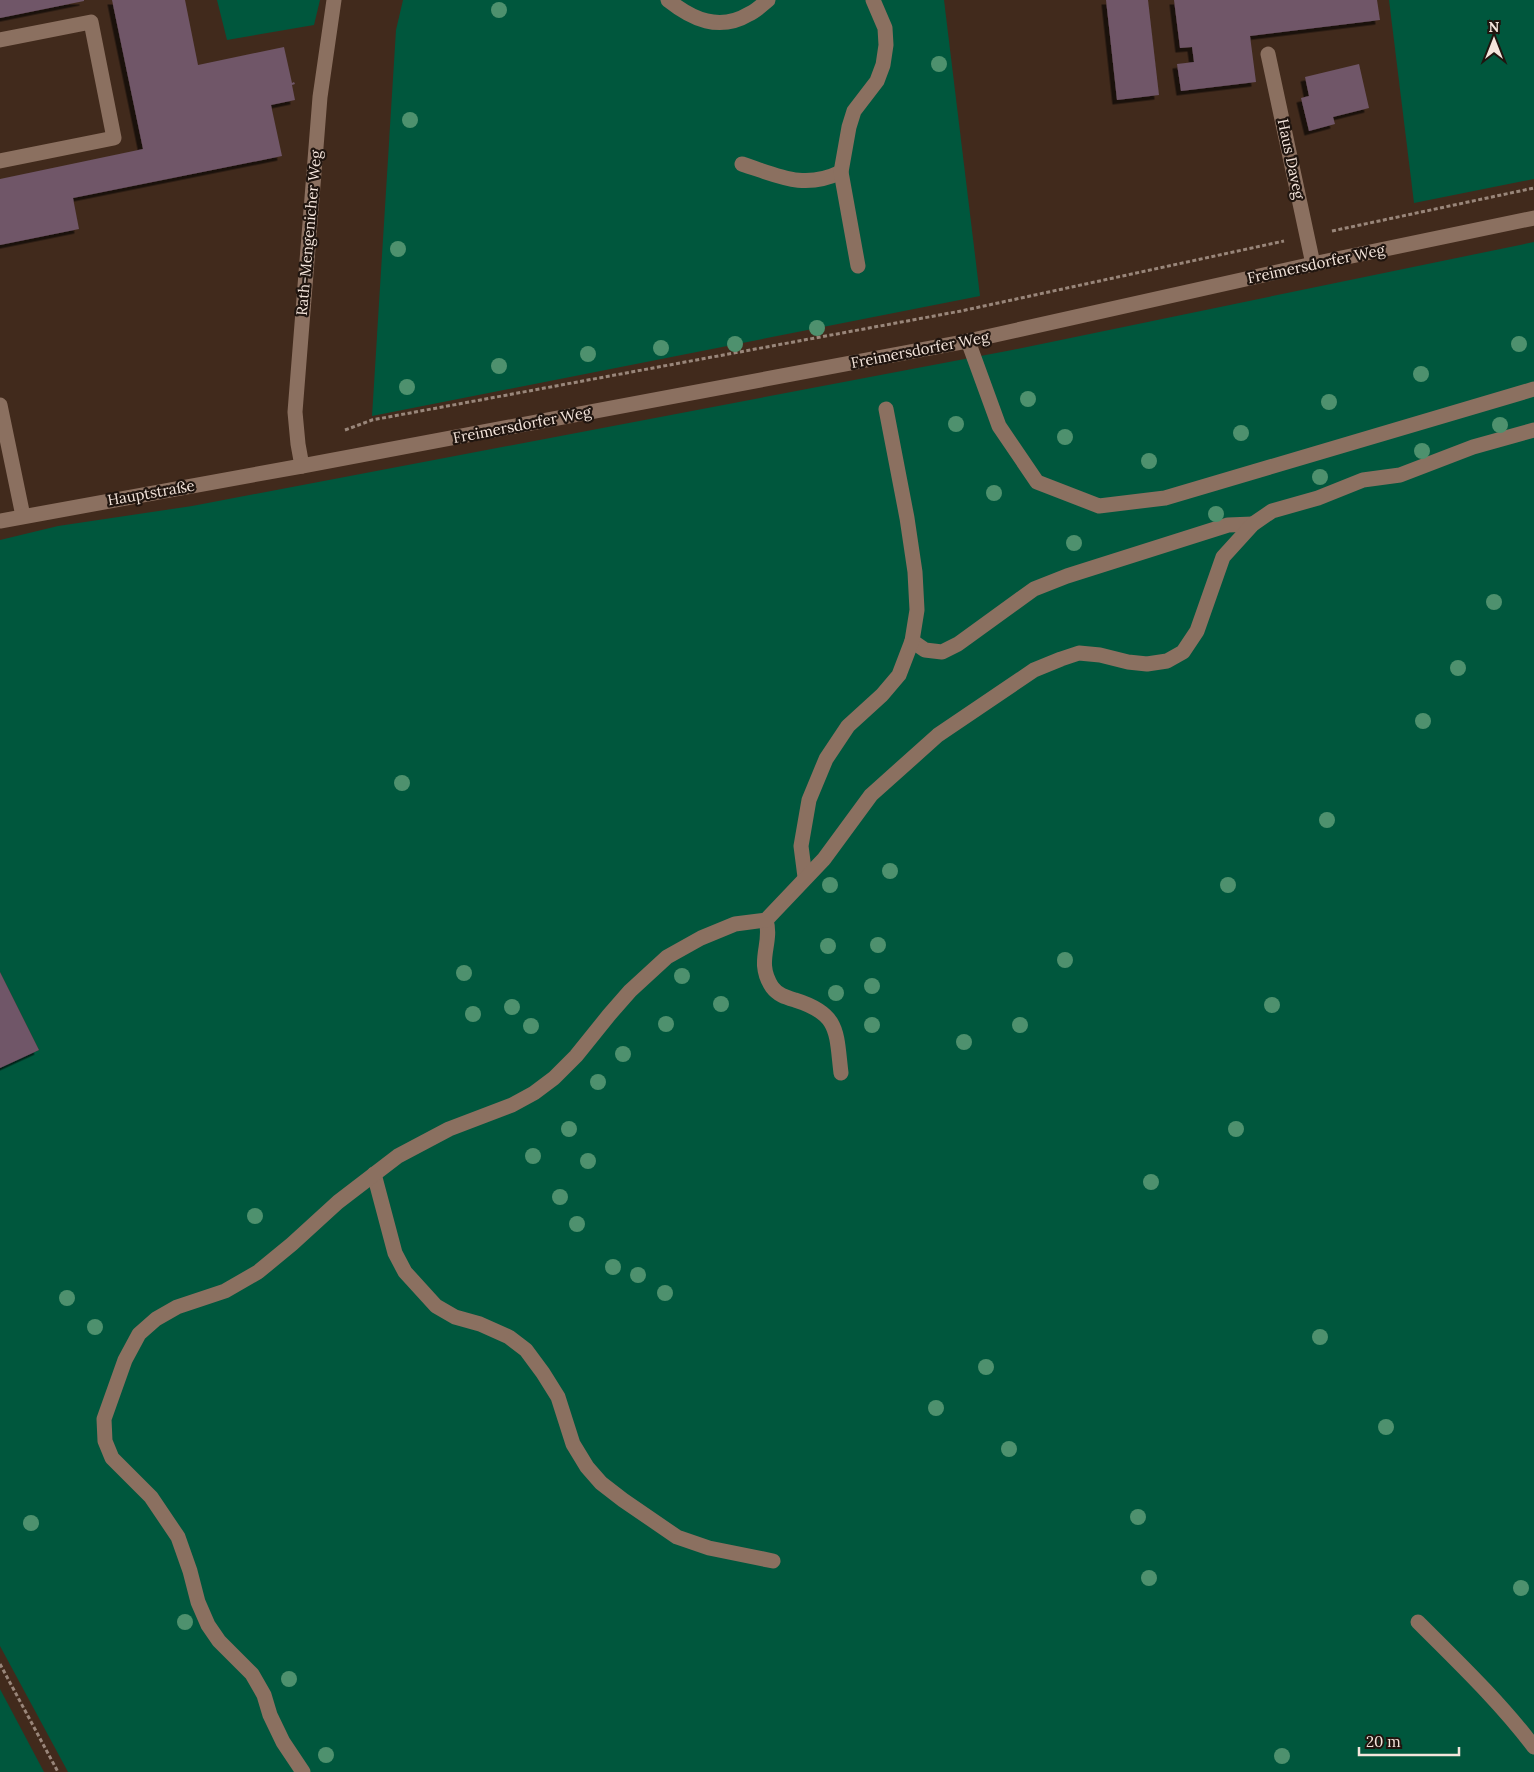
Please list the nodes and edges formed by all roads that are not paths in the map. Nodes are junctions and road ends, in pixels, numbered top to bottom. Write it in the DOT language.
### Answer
graph roads {
  1 [pos="668,0"];
  2 [pos="768,0"];
  3 [pos="873,0"];
  4 [pos="330,4"];
  5 [pos="0,40"];
  6 [pos="1268,54"];
  7 [pos="0,161"];
  8 [pos="742,164"];
  9 [pos="841,172"];
  10 [pos="1534,218"];
  11 [pos="1313,264"];
  12 [pos="858,266"];
  13 [pos="968,341"];
  14 [pos="1534,389"];
  15 [pos="0,405"];
  16 [pos="886,409"];
  17 [pos="1534,430"];
  18 [pos="302,466"];
  19 [pos="23,516"];
  20 [pos="0,521"];
  21 [pos="1252,524"];
  22 [pos="912,641"];
  23 [pos="805,877"];
  24 [pos="766,920"];
  25 [pos="841,1073"];
  26 [pos="374,1174"];
  27 [pos="773,1561"];
  28 [pos="1418,1622"];
  29 [pos="1534,1747"];
  30 [pos="303,1772"];
  1 -- 2 [label="street"];
  3 -- 9 [label="street"];
  4 -- 18 [label="street, Rath-Mengenicher Weg"];
  5 -- 7 [label="street"];
  6 -- 11 [label="street, Haus Daveg"];
  8 -- 9 [label="street"];
  9 -- 12 [label="street"];
  10 -- 11 [label="street, Freimersdorfer Weg"];
  11 -- 13 [label="street, Freimersdorfer Weg"];
  13 -- 14 [label="street"];
  13 -- 18 [label="street, Freimersdorfer Weg"];
  15 -- 19 [label="street"];
  16 -- 22 [label="street"];
  17 -- 21 [label="street"];
  18 -- 19 [label="street, Hauptstraße"];
  19 -- 20 [label="street, Hauptstraße"];
  21 -- 22 [label="street"];
  21 -- 23 [label="street"];
  22 -- 23 [label="street"];
  23 -- 24 [label="street"];
  24 -- 25 [label="street"];
  24 -- 26 [label="street"];
  26 -- 27 [label="street"];
  26 -- 30 [label="street"];
  28 -- 29 [label="street"];
}
